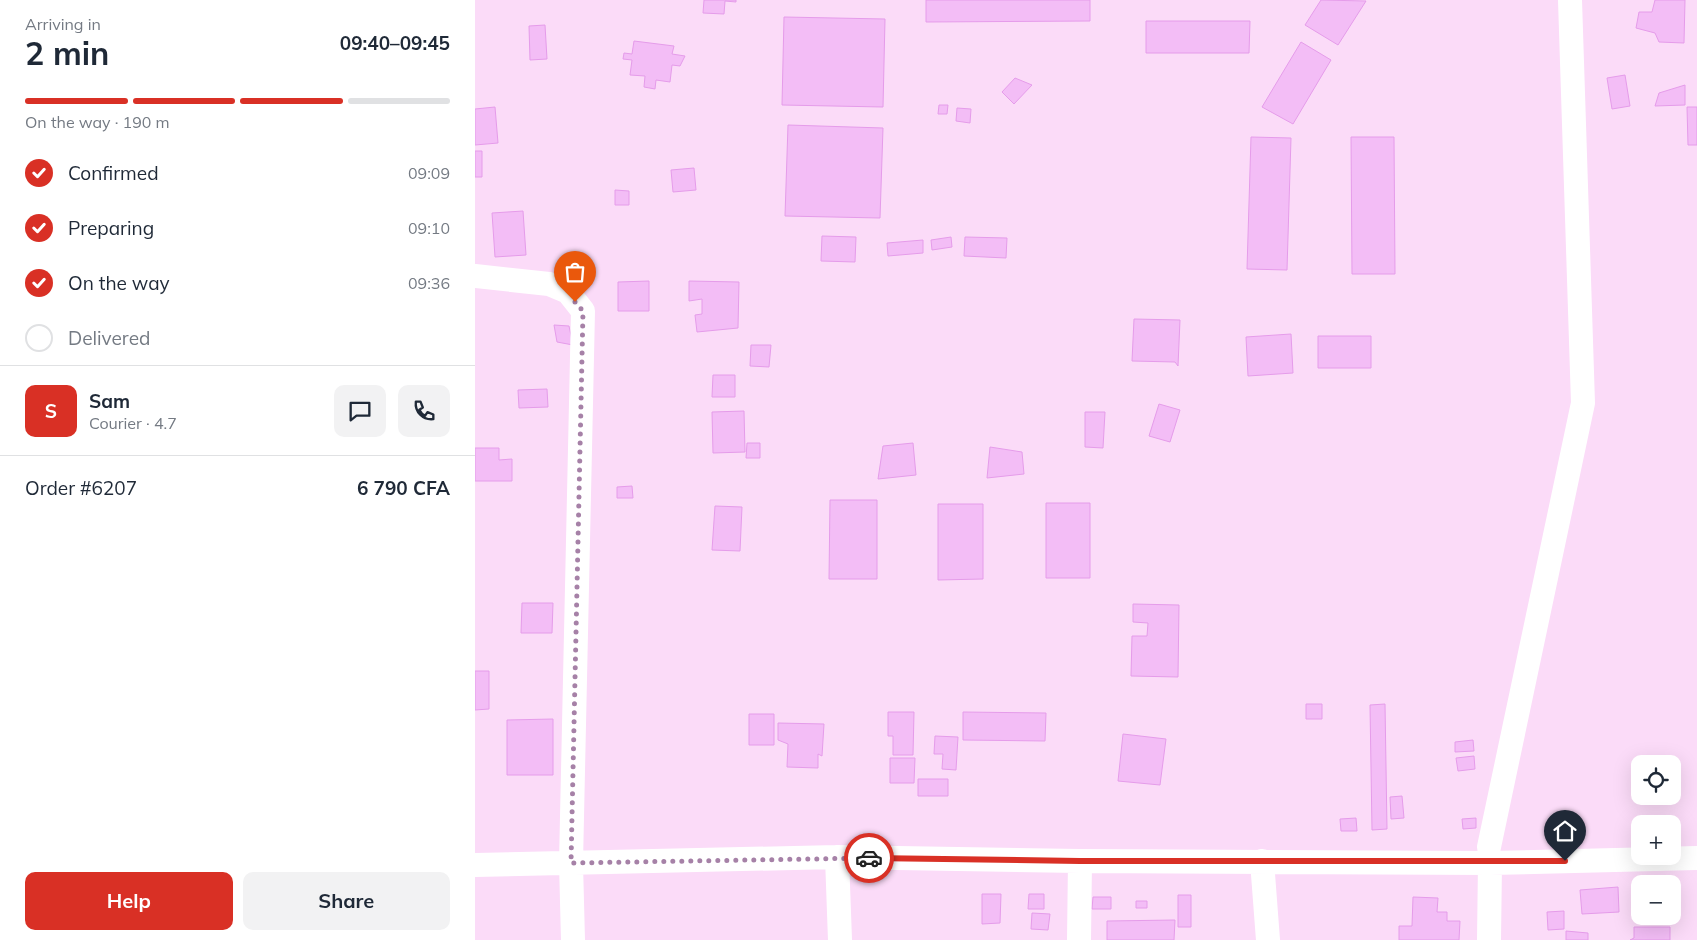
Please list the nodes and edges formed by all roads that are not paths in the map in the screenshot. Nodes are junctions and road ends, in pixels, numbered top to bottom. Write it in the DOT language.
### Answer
graph roads {
  1 [pos="1570,0"];
  2 [pos="475,276"];
  3 [pos="1489,855"];
  4 [pos="837,857"];
  5 [pos="1697,858"];
  6 [pos="1080,861"];
  7 [pos="1262,861"];
  8 [pos="571,863"];
  9 [pos="475,865"];
  10 [pos="573,940"];
  11 [pos="840,940"];
  12 [pos="1079,940"];
  13 [pos="1268,940"];
  14 [pos="1489,940"];
  1 -- 3 [label="street"];
  2 -- 8 [label="street"];
  3 -- 5 [label="street"];
  3 -- 7 [label="street"];
  3 -- 14 [label="street"];
  4 -- 6 [label="street"];
  4 -- 8 [label="street"];
  4 -- 11 [label="street"];
  6 -- 7 [label="street"];
  6 -- 12 [label="street"];
  7 -- 13 [label="street"];
  8 -- 9 [label="street"];
  8 -- 10 [label="street"];
}
